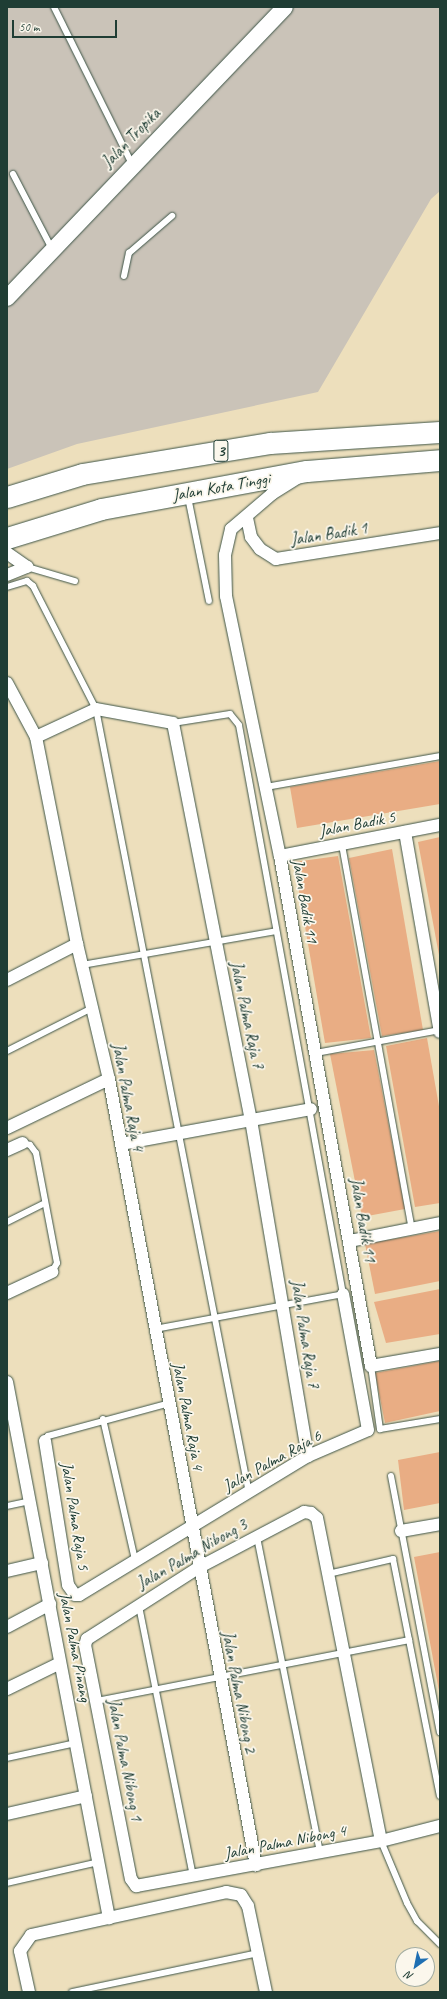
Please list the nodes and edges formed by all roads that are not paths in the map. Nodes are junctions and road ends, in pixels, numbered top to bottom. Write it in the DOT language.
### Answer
graph roads {
  1 [pos="54,7"];
  2 [pos="285,7"];
  3 [pos="132,164"];
  4 [pos="13,174"];
  5 [pos="172,216"];
  6 [pos="52,249"];
  7 [pos="124,276"];
  8 [pos="7,298"];
  9 [pos="440,432"];
  10 [pos="440,460"];
  11 [pos="307,471"];
  12 [pos="187,493"];
  13 [pos="7,498"];
  14 [pos="247,518"];
  15 [pos="440,533"];
  16 [pos="7,538"];
  17 [pos="7,553"];
  18 [pos="27,567"];
  19 [pos="7,575"];
  20 [pos="74,581"];
  21 [pos="7,587"];
  22 [pos="209,601"];
  23 [pos="7,683"];
  24 [pos="10,699"];
  25 [pos="96,709"];
  26 [pos="173,723"];
  27 [pos="36,737"];
  28 [pos="440,756"];
  29 [pos="266,787"];
  30 [pos="440,825"];
  31 [pos="405,832"];
  32 [pos="342,845"];
  33 [pos="280,856"];
  34 [pos="276,931"];
  35 [pos="214,940"];
  36 [pos="76,944"];
  37 [pos="146,952"];
  38 [pos="82,965"];
  39 [pos="7,980"];
  40 [pos="92,1008"];
  41 [pos="440,1031"];
  42 [pos="378,1042"];
  43 [pos="7,1051"];
  44 [pos="316,1053"];
  45 [pos="109,1079"];
  46 [pos="311,1109"];
  47 [pos="251,1120"];
  48 [pos="8,1125"];
  49 [pos="180,1133"];
  50 [pos="23,1143"];
  51 [pos="121,1144"];
  52 [pos="7,1150"];
  53 [pos="44,1204"];
  54 [pos="7,1222"];
  55 [pos="440,1223"];
  56 [pos="412,1229"];
  57 [pos="350,1241"];
  58 [pos="52,1272"];
  59 [pos="7,1293"];
  60 [pos="343,1294"];
  61 [pos="284,1307"];
  62 [pos="216,1319"];
  63 [pos="154,1329"];
  64 [pos="440,1354"];
  65 [pos="376,1366"];
  66 [pos="7,1382"];
  67 [pos="167,1404"];
  68 [pos="103,1419"];
  69 [pos="440,1419"];
  70 [pos="45,1441"];
  71 [pos="13,1444"];
  72 [pos="308,1456"];
  73 [pos="391,1476"];
  74 [pos="249,1493"];
  75 [pos="30,1501"];
  76 [pos="7,1506"];
  77 [pos="440,1524"];
  78 [pos="193,1526"];
  79 [pos="402,1531"];
  80 [pos="257,1537"];
  81 [pos="135,1560"];
  82 [pos="42,1563"];
  83 [pos="198,1568"];
  84 [pos="7,1571"];
  85 [pos="328,1574"];
  86 [pos="75,1595"];
  87 [pos="50,1604"];
  88 [pos="138,1604"];
  89 [pos="7,1627"];
  90 [pos="87,1639"];
  91 [pos="409,1640"];
  92 [pos="344,1653"];
  93 [pos="60,1663"];
  94 [pos="283,1664"];
  95 [pos="219,1677"];
  96 [pos="156,1689"];
  97 [pos="7,1690"];
  98 [pos="96,1701"];
  99 [pos="440,1732"];
  100 [pos="76,1743"];
  101 [pos="7,1758"];
  102 [pos="86,1796"];
  103 [pos="440,1796"];
  104 [pos="7,1814"];
  105 [pos="440,1826"];
  106 [pos="381,1840"];
  107 [pos="320,1852"];
  108 [pos="99,1862"];
  109 [pos="256,1865"];
  110 [pos="193,1877"];
  111 [pos="7,1883"];
  112 [pos="136,1886"];
  113 [pos="109,1918"];
  114 [pos="440,1944"];
  115 [pos="258,1953"];
  116 [pos="29,1992"];
  117 [pos="72,1992"];
  118 [pos="266,1992"];
  1 -- 3 [label="lane"];
  2 -- 3 [label="street, Jalan Tropika"];
  3 -- 6 [label="street, Jalan Tropika"];
  4 -- 6 [label="lane"];
  5 -- 7 [label="lane"];
  6 -- 8 [label="street, Jalan Tropika"];
  9 -- 13 [label="highway, Jalan Kota Tinggi / 3"];
  10 -- 11 [label="highway, Jalan Kota Tinggi / 3"];
  11 -- 12 [label="highway, Jalan Kota Tinggi / 3"];
  11 -- 14 [label="street, Jalan Badik 11"];
  12 -- 16 [label="highway, Jalan Kota Tinggi / 3"];
  12 -- 22 [label="lane"];
  14 -- 15 [label="street, Jalan Badik 1"];
  14 -- 29 [label="street, Jalan Badik 11"];
  17 -- 18 [label="street"];
  18 -- 19 [label="street"];
  18 -- 20 [label="lane"];
  21 -- 25 [label="lane"];
  23 -- 24 [label="street, Jalan Palma Raja 4"];
  24 -- 27 [label="street, Jalan Palma Raja 4"];
  25 -- 26 [label="street"];
  25 -- 27 [label="street"];
  25 -- 37 [label="lane"];
  26 -- 34 [label="lane"];
  26 -- 35 [label="street, Jalan Palma Raja 7"];
  27 -- 36 [label="street, Jalan Palma Raja 4"];
  28 -- 29 [label="lane"];
  29 -- 33 [label="street, Jalan Badik 11"];
  30 -- 31 [label="street, Jalan Badik 5"];
  31 -- 32 [label="street, Jalan Badik 5"];
  31 -- 41 [label="street"];
  32 -- 33 [label="street, Jalan Badik 5"];
  32 -- 42 [label="lane"];
  33 -- 44 [label="street, Jalan Badik 11"];
  34 -- 35 [label="lane"];
  34 -- 46 [label="lane"];
  35 -- 37 [label="lane"];
  35 -- 47 [label="street, Jalan Palma Raja 7"];
  36 -- 38 [label="street, Jalan Palma Raja 4"];
  36 -- 39 [label="street"];
  37 -- 38 [label="lane"];
  37 -- 49 [label="lane"];
  38 -- 40 [label="street, Jalan Palma Raja 4"];
  40 -- 43 [label="lane"];
  40 -- 45 [label="street, Jalan Palma Raja 4"];
  41 -- 42 [label="lane"];
  42 -- 44 [label="lane"];
  42 -- 56 [label="lane"];
  44 -- 57 [label="street, Jalan Badik 11"];
  45 -- 48 [label="street"];
  45 -- 51 [label="street, Jalan Palma Raja 4"];
  46 -- 47 [label="street"];
  46 -- 60 [label="lane"];
  47 -- 49 [label="street"];
  47 -- 61 [label="street, Jalan Palma Raja 7"];
  49 -- 51 [label="street"];
  49 -- 62 [label="lane"];
  50 -- 52 [label="street"];
  50 -- 53 [label="lane"];
  51 -- 63 [label="street, Jalan Palma Raja 4"];
  53 -- 54 [label="lane"];
  53 -- 58 [label="lane"];
  55 -- 56 [label="street"];
  56 -- 57 [label="street"];
  57 -- 65 [label="street, Jalan Badik 11"];
  58 -- 59 [label="street"];
  60 -- 61 [label="lane"];
  60 -- 72 [label="street, Jalan Palma Raja 6"];
  61 -- 62 [label="lane"];
  61 -- 72 [label="street, Jalan Palma Raja 7"];
  62 -- 63 [label="lane"];
  62 -- 74 [label="lane"];
  63 -- 67 [label="street, Jalan Palma Raja 4"];
  64 -- 65 [label="street"];
  65 -- 69 [label="lane"];
  66 -- 71 [label="street, Jalan Palma Pinang"];
  67 -- 68 [label="lane"];
  67 -- 78 [label="street, Jalan Palma Raja 4"];
  68 -- 70 [label="lane"];
  68 -- 81 [label="lane"];
  70 -- 86 [label="street, Jalan Palma Raja 5"];
  71 -- 75 [label="street, Jalan Palma Pinang"];
  72 -- 74 [label="street, Jalan Palma Raja 6"];
  73 -- 79 [label="lane"];
  74 -- 78 [label="street, Jalan Palma Raja 6"];
  75 -- 76 [label="lane"];
  75 -- 82 [label="street, Jalan Palma Pinang"];
  77 -- 79 [label="street"];
  78 -- 81 [label="street, Jalan Palma Raja 6"];
  78 -- 83 [label="street, Jalan Palma Nibong 2"];
  79 -- 99 [label="lane"];
  80 -- 83 [label="street, Jalan Palma Nibong 3"];
  80 -- 85 [label="street, Jalan Palma Nibong 3"];
  80 -- 94 [label="lane"];
  81 -- 86 [label="street, Jalan Palma Raja 6"];
  82 -- 84 [label="street"];
  82 -- 87 [label="street, Jalan Palma Pinang"];
  83 -- 88 [label="street, Jalan Palma Nibong 3"];
  83 -- 95 [label="street, Jalan Palma Nibong 2"];
  85 -- 91 [label="lane"];
  85 -- 92 [label="street"];
  87 -- 89 [label="street"];
  87 -- 93 [label="street, Jalan Palma Pinang"];
  88 -- 90 [label="street, Jalan Palma Nibong 3"];
  88 -- 96 [label="lane"];
  90 -- 98 [label="street, Jalan Palma Nibong 1"];
  91 -- 92 [label="lane"];
  91 -- 103 [label="lane"];
  92 -- 94 [label="lane"];
  92 -- 106 [label="street"];
  93 -- 97 [label="street"];
  93 -- 100 [label="street, Jalan Palma Pinang"];
  94 -- 95 [label="lane"];
  94 -- 107 [label="lane"];
  95 -- 96 [label="lane"];
  95 -- 109 [label="street, Jalan Palma Nibong 2"];
  96 -- 98 [label="lane"];
  96 -- 110 [label="lane"];
  98 -- 112 [label="street, Jalan Palma Nibong 1"];
  100 -- 101 [label="lane"];
  100 -- 102 [label="street, Jalan Palma Pinang"];
  102 -- 104 [label="street"];
  102 -- 108 [label="street, Jalan Palma Pinang"];
  105 -- 106 [label="street, Jalan Palma Nibong 4"];
  106 -- 107 [label="street, Jalan Palma Nibong 4"];
  106 -- 114 [label="lane"];
  107 -- 109 [label="street, Jalan Palma Nibong 4"];
  108 -- 111 [label="lane"];
  108 -- 113 [label="street, Jalan Palma Pinang"];
  109 -- 110 [label="street, Jalan Palma Nibong 4"];
  110 -- 112 [label="street, Jalan Palma Nibong 4"];
  113 -- 115 [label="street"];
  113 -- 116 [label="street"];
  115 -- 117 [label="lane"];
  115 -- 118 [label="street"];
}
